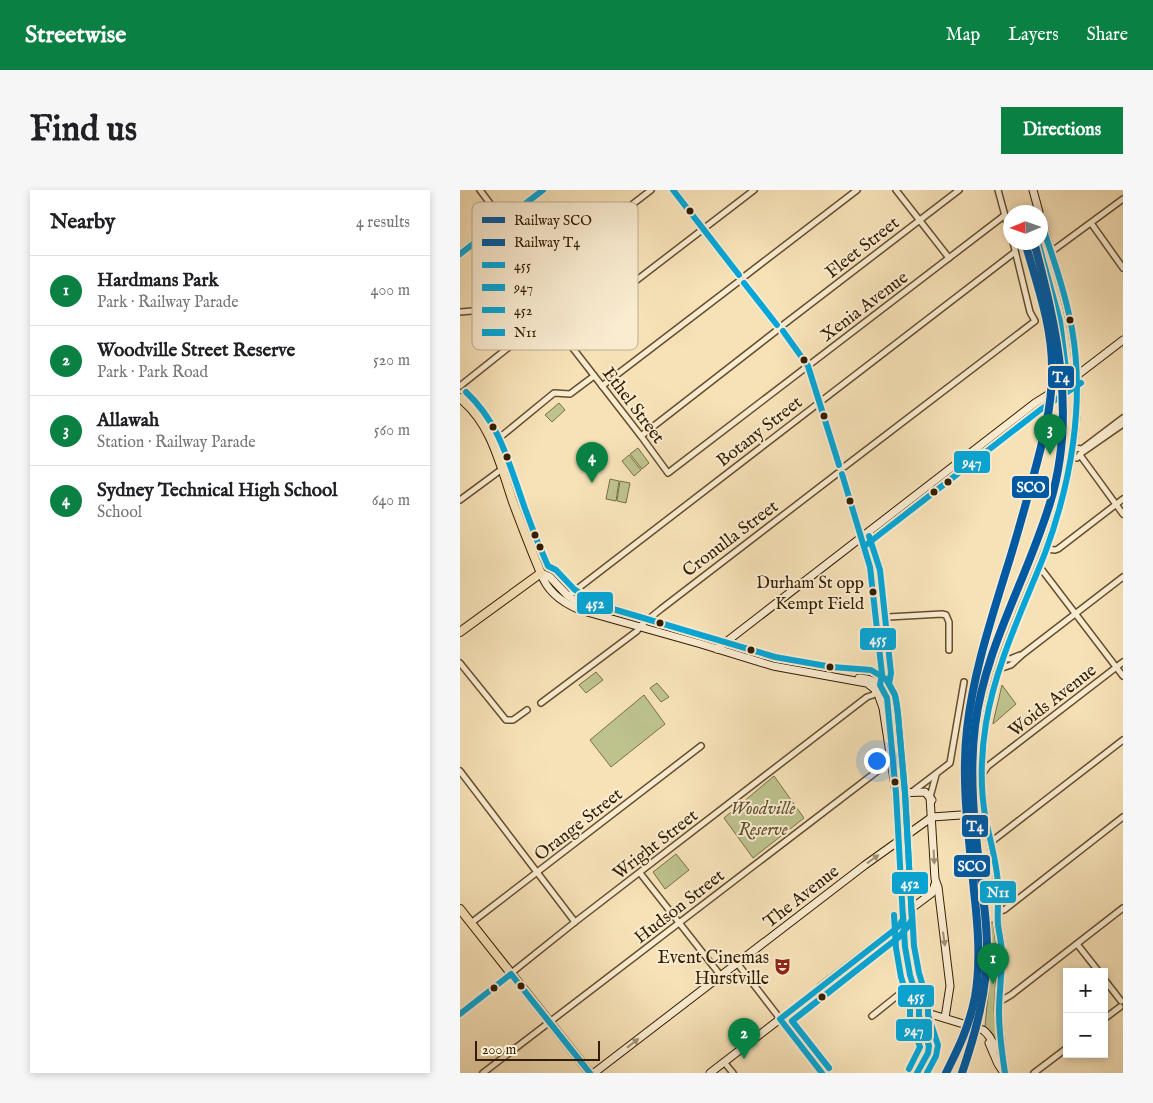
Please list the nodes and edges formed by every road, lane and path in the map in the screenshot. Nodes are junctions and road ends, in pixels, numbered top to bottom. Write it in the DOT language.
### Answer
graph roads {
  1 [pos="480,190"];
  2 [pos="543,190"];
  3 [pos="651,190"];
  4 [pos="673,190"];
  5 [pos="754,190"];
  6 [pos="857,190"];
  7 [pos="896,190"];
  8 [pos="959,190"];
  9 [pos="998,190"];
  10 [pos="1033,190"];
  11 [pos="1123,199"];
  12 [pos="489,202"];
  13 [pos="528,202"];
  14 [pos="635,202"];
  15 [pos="1037,205"];
  16 [pos="1003,208"];
  17 [pos="1003,217"];
  18 [pos="919,220"];
  19 [pos="1091,223"];
  20 [pos="703,229"];
  21 [pos="1048,242"];
  22 [pos="472,245"];
  23 [pos="1015,252"];
  24 [pos="1051,252"];
  25 [pos="460,254"];
  26 [pos="949,258"];
  27 [pos="1123,268"];
  28 [pos="638,279"];
  29 [pos="742,279"];
  30 [pos="472,311"];
  31 [pos="460,312"];
  32 [pos="780,328"];
  33 [pos="1123,340"];
  34 [pos="507,350"];
  35 [pos="574,350"];
  36 [pos="808,366"];
  37 [pos="594,376"];
  38 [pos="1076,376"];
  39 [pos="460,386"];
  40 [pos="602,386"];
  41 [pos="460,398"];
  42 [pos="820,401"];
  43 [pos="1123,418"];
  44 [pos="1123,424"];
  45 [pos="640,436"];
  46 [pos="493,443"];
  47 [pos="1078,451"];
  48 [pos="502,469"];
  49 [pos="841,470"];
  50 [pos="668,473"];
  51 [pos="1123,499"];
  52 [pos="460,500"];
  53 [pos="1116,505"];
  54 [pos="1123,514"];
  55 [pos="861,538"];
  56 [pos="1046,549"];
  57 [pos="1039,566"];
  58 [pos="542,573"];
  59 [pos="1123,578"];
  60 [pos="568,596"];
  61 [pos="592,612"];
  62 [pos="1075,614"];
  63 [pos="876,620"];
  64 [pos="640,626"];
  65 [pos="460,632"];
  66 [pos="717,649"];
  67 [pos="950,650"];
  68 [pos="1023,654"];
  69 [pos="1003,658"];
  70 [pos="1123,662"];
  71 [pos="460,663"];
  72 [pos="1116,667"];
  73 [pos="999,669"];
  74 [pos="1123,676"];
  75 [pos="964,682"];
  76 [pos="876,686"];
  77 [pos="541,703"];
  78 [pos="527,710"];
  79 [pos="1123,740"];
  80 [pos="701,746"];
  81 [pos="997,759"];
  82 [pos="982,761"];
  83 [pos="893,763"];
  84 [pos="460,771"];
  85 [pos="936,775"];
  86 [pos="982,775"];
  87 [pos="895,782"];
  88 [pos="924,782"];
  89 [pos="932,788"];
  90 [pos="910,792"];
  91 [pos="896,793"];
  92 [pos="930,797"];
  93 [pos="961,815"];
  94 [pos="945,816"];
  95 [pos="932,817"];
  96 [pos="1123,817"];
  97 [pos="921,826"];
  98 [pos="933,836"];
  99 [pos="899,840"];
  100 [pos="991,842"];
  101 [pos="538,872"];
  102 [pos="640,873"];
  103 [pos="935,879"];
  104 [pos="1123,908"];
  105 [pos="460,909"];
  106 [pos="998,912"];
  107 [pos="903,919"];
  108 [pos="575,922"];
  109 [pos="679,923"];
  110 [pos="471,924"];
  111 [pos="1076,944"];
  112 [pos="737,963"];
  113 [pos="1096,968"];
  114 [pos="511,974"];
  115 [pos="721,976"];
  116 [pos="912,984"];
  117 [pos="1108,985"];
  118 [pos="820,987"];
  119 [pos="999,1002"];
  120 [pos="948,1003"];
  121 [pos="919,1005"];
  122 [pos="1122,1005"];
  123 [pos="793,1009"];
  124 [pos="460,1014"];
  125 [pos="872,1016"];
  126 [pos="1108,1016"];
  127 [pos="945,1018"];
  128 [pos="780,1019"];
  129 [pos="550,1022"];
  130 [pos="961,1023"];
  131 [pos="981,1030"];
  132 [pos="1002,1051"];
  133 [pos="1063,1051"];
  134 [pos="724,1062"];
  135 [pos="998,1064"];
  136 [pos="483,1073"];
  137 [pos="590,1073"];
  138 [pos="594,1073"];
  139 [pos="710,1073"];
  140 [pos="733,1073"];
  141 [pos="822,1073"];
  142 [pos="917,1073"];
  143 [pos="997,1073"];
  144 [pos="1005,1073"];
  145 [pos="1034,1073"];
  1 -- 12 [label="street"];
  2 -- 13 [label="street"];
  3 -- 14 [label="street"];
  4 -- 20 [label="street"];
  5 -- 20 [label="street"];
  6 -- 29 [label="street"];
  7 -- 18 [label="street"];
  8 -- 18 [label="street, Fleet Street"];
  9 -- 16 [label="street"];
  10 -- 15 [label="street"];
  11 -- 19 [label="street"];
  17 -- 26 [label="street, Xenia Avenue"];
  18 -- 26 [label="street"];
  18 -- 32 [label="street, Fleet Street"];
  19 -- 24 [label="street"];
  19 -- 27 [label="street"];
  20 -- 28 [label="street"];
  20 -- 29 [label="street"];
  21 -- 24 [label="street"];
  22 -- 25 [label="street"];
  23 -- 42 [label="street, Botany Street"];
  23 -- 49 [label="street, Cronulla Street"];
  24 -- 38 [label="street"];
  26 -- 36 [label="street, Xenia Avenue"];
  29 -- 32 [label="street"];
  29 -- 40 [label="street"];
  30 -- 31 [label="street"];
  32 -- 36 [label="street"];
  32 -- 45 [label="street, Fleet Street"];
  33 -- 38 [label="street"];
  34 -- 39 [label="street"];
  35 -- 37 [label="street, Ethel Street"];
  36 -- 42 [label="street"];
  36 -- 50 [label="street, Xenia Avenue"];
  37 -- 40 [label="street, Ethel Street"];
  37 -- 46 [label="street"];
  38 -- 47 [label="street"];
  38 -- 55 [label="street"];
  40 -- 45 [label="street, Ethel Street"];
  41 -- 46 [label="main road"];
  42 -- 49 [label="street"];
  42 -- 60 [label="street, Botany Street"];
  43 -- 47 [label="street"];
  44 -- 47 [label="street"];
  45 -- 50 [label="street, Ethel Street"];
  46 -- 48 [label="main road"];
  47 -- 53 [label="street"];
  47 -- 56 [label="street"];
  48 -- 52 [label="street"];
  48 -- 58 [label="main road"];
  49 -- 55 [label="street"];
  49 -- 64 [label="street, Cronulla Street"];
  51 -- 53 [label="street"];
  53 -- 54 [label="street"];
  53 -- 56 [label="street"];
  55 -- 63 [label="street"];
  55 -- 66 [label="street"];
  56 -- 57 [label="street"];
  57 -- 62 [label="street"];
  57 -- 69 [label="street"];
  58 -- 60 [label="street"];
  58 -- 61 [label="street"];
  58 -- 65 [label="main road"];
  59 -- 62 [label="street"];
  60 -- 61 [label="street"];
  61 -- 64 [label="street"];
  62 -- 68 [label="street"];
  62 -- 72 [label="street"];
  63 -- 67 [label="street"];
  63 -- 76 [label="street"];
  64 -- 66 [label="street"];
  64 -- 77 [label="street, Cronulla Street"];
  66 -- 76 [label="street"];
  68 -- 69 [label="street"];
  68 -- 73 [label="street"];
  69 -- 73 [label="street"];
  70 -- 72 [label="street, Woids Avenue"];
  71 -- 78 [label="street"];
  72 -- 74 [label="street"];
  72 -- 81 [label="street, Woids Avenue"];
  73 -- 82 [label="street"];
  75 -- 85 [label="street"];
  76 -- 83 [label="street"];
  76 -- 102 [label="street, Wright Street"];
  79 -- 100 [label="street"];
  80 -- 101 [label="street, Orange Street"];
  81 -- 82 [label="street"];
  81 -- 86 [label="street, Woids Avenue"];
  82 -- 86 [label="street"];
  83 -- 87 [label="street"];
  83 -- 109 [label="street, Hudson Street"];
  84 -- 101 [label="street"];
  85 -- 88 [label="street"];
  85 -- 89 [label="street"];
  86 -- 100 [label="street"];
  87 -- 90 [label="street"];
  87 -- 91 [label="street"];
  88 -- 89 [label="street"];
  88 -- 90 [label="street"];
  89 -- 92 [label="street"];
  90 -- 91 [label="street"];
  90 -- 92 [label="street"];
  91 -- 99 [label="street"];
  92 -- 94 [label="street"];
  92 -- 95 [label="street"];
  93 -- 94 [label="street"];
  94 -- 95 [label="street"];
  94 -- 98 [label="street"];
  95 -- 97 [label="street, The Avenue"];
  95 -- 98 [label="street"];
  96 -- 106 [label="street"];
  97 -- 98 [label="street"];
  97 -- 99 [label="street, The Avenue"];
  98 -- 103 [label="street, one-way"];
  99 -- 107 [label="street"];
  112 -- 99 [label="street, The Avenue, one-way"];
  100 -- 106 [label="street"];
  101 -- 108 [label="street"];
  101 -- 110 [label="street, Orange Street"];
  102 -- 108 [label="street, Wright Street"];
  102 -- 109 [label="street"];
  103 -- 107 [label="street"];
  103 -- 120 [label="street, one-way"];
  104 -- 111 [label="street"];
  105 -- 110 [label="main road"];
  106 -- 119 [label="street"];
  107 -- 116 [label="street"];
  107 -- 118 [label="street"];
  108 -- 114 [label="street, Wright Street"];
  109 -- 115 [label="street"];
  109 -- 129 [label="street, Hudson Street"];
  110 -- 114 [label="main road"];
  111 -- 113 [label="street"];
  111 -- 119 [label="street"];
  112 -- 115 [label="street, The Avenue"];
  112 -- 128 [label="street"];
  114 -- 124 [label="street, Wright Street"];
  114 -- 129 [label="main road"];
  138 -- 115 [label="street, The Avenue, one-way"];
  116 -- 121 [label="street"];
  116 -- 125 [label="street"];
  117 -- 122 [label="street"];
  119 -- 132 [label="street"];
  120 -- 127 [label="street"];
  120 -- 130 [label="street"];
  121 -- 127 [label="street"];
  121 -- 142 [label="street"];
  122 -- 126 [label="street"];
  123 -- 128 [label="street"];
  127 -- 130 [label="street"];
  128 -- 134 [label="street"];
  128 -- 141 [label="street"];
  129 -- 136 [label="street, Hudson Street"];
  129 -- 137 [label="main road"];
  130 -- 131 [label="street"];
  131 -- 132 [label="street"];
  131 -- 135 [label="street"];
  132 -- 144 [label="street"];
  133 -- 145 [label="street"];
  134 -- 139 [label="street"];
  134 -- 140 [label="street"];
  135 -- 143 [label="street"];
  135 -- 144 [label="street"];
}
